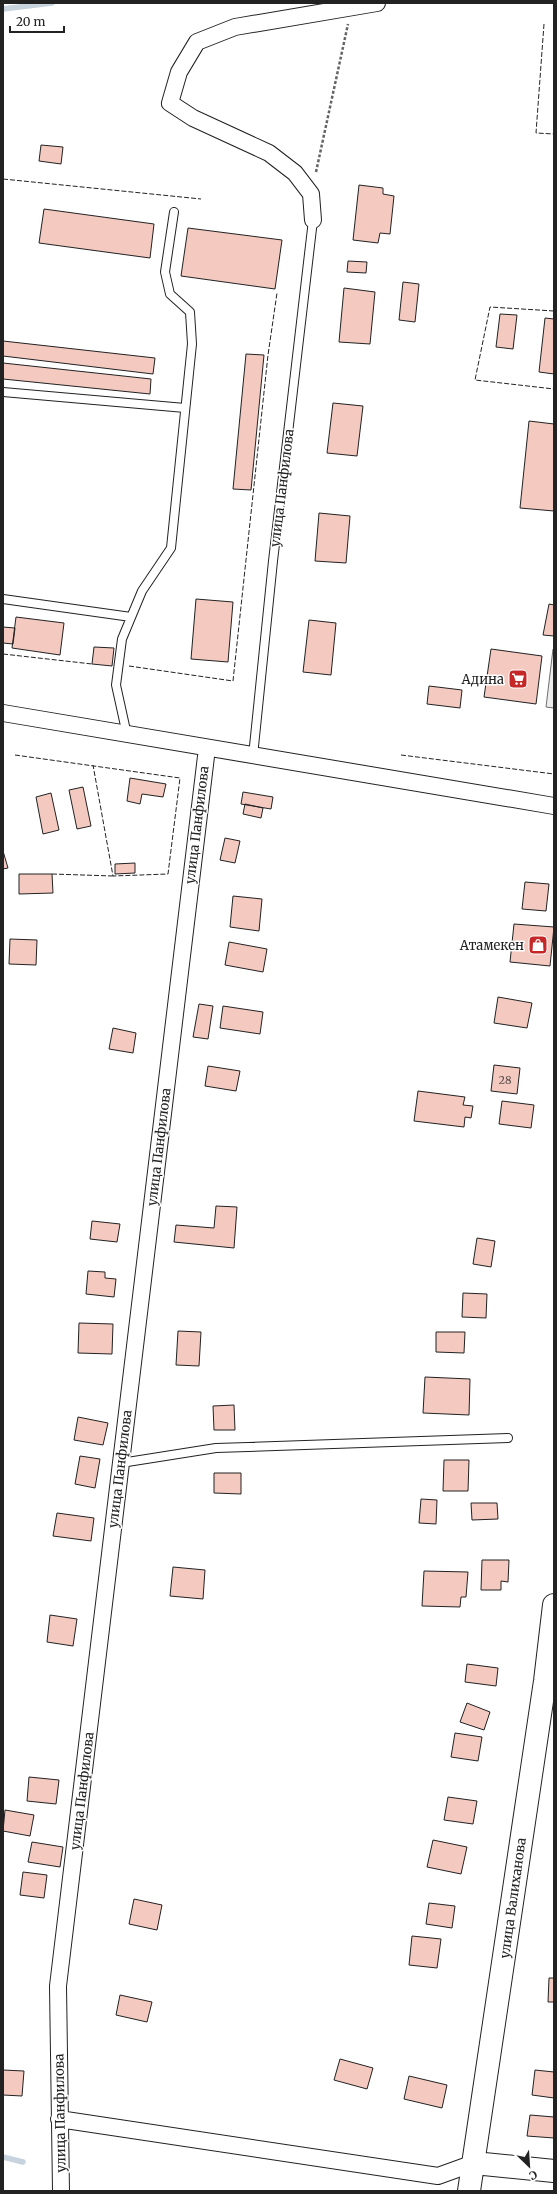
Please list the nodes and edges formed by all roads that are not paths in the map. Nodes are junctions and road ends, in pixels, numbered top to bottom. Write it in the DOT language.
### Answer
graph roads {
  1 [pos="377,3"];
  2 [pos="174,212"];
  3 [pos="313,220"];
  4 [pos="3,392"];
  5 [pos="185,408"];
  6 [pos="3,599"];
  7 [pos="131,617"];
  8 [pos="3,713"];
  9 [pos="127,735"];
  10 [pos="207,748"];
  11 [pos="253,756"];
  12 [pos="554,806"];
  13 [pos="508,1438"];
  14 [pos="121,1463"];
  15 [pos="554,1605"];
  16 [pos="59,2119"];
  17 [pos="474,2163"];
  18 [pos="554,2171"];
  19 [pos="61,2191"];
  20 [pos="470,2191"];
  1 -- 3 [label="street"];
  2 -- 5 [label="lane"];
  3 -- 11 [label="lane, улица Панфилова"];
  4 -- 5 [label="lane"];
  5 -- 7 [label="lane"];
  6 -- 7 [label="lane"];
  7 -- 9 [label="lane"];
  8 -- 9 [label="street"];
  9 -- 10 [label="street"];
  10 -- 11 [label="street"];
  10 -- 14 [label="street, улица Панфилова"];
  11 -- 12 [label="street"];
  13 -- 14 [label="lane"];
  14 -- 16 [label="street, улица Панфилова"];
  15 -- 17 [label="main road, улица Валиханова"];
  16 -- 17 [label="street"];
  16 -- 19 [label="street, улица Панфилова"];
  17 -- 18 [label="main road"];
  17 -- 20 [label="main road, улица Валиханова"];
}
